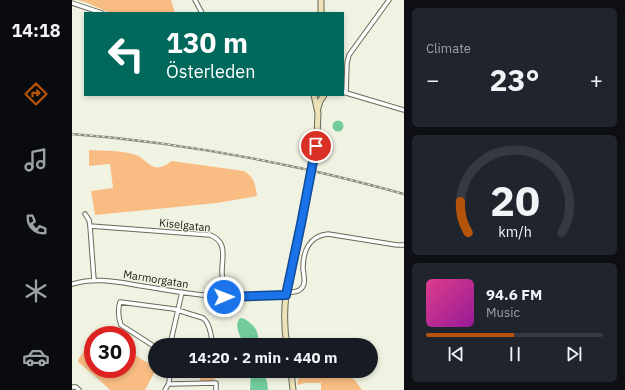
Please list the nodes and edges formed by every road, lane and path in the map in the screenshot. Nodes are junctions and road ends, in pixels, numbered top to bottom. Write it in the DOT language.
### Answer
graph roads {
  1 [pos="195,0"];
  2 [pos="321,0"];
  3 [pos="389,0"];
  4 [pos="72,3"];
  5 [pos="99,12"];
  6 [pos="201,12"];
  7 [pos="322,12"];
  8 [pos="344,92"];
  9 [pos="314,96"];
  10 [pos="323,96"];
  11 [pos="404,110"];
  12 [pos="317,111"];
  13 [pos="85,214"];
  14 [pos="90,226"];
  15 [pos="404,245"];
  16 [pos="94,280"];
  17 [pos="72,284"];
  18 [pos="182,292"];
  19 [pos="286,293"];
  20 [pos="224,297"];
  21 [pos="178,310"];
  22 [pos="172,338"];
  23 [pos="211,338"];
  24 [pos="286,338"];
  25 [pos="148,342"];
  26 [pos="169,378"];
  27 [pos="291,378"];
  28 [pos="169,383"];
  29 [pos="72,387"];
  30 [pos="79,390"];
  31 [pos="165,390"];
  32 [pos="216,390"];
  33 [pos="293,390"];
  1 -- 6 [label="street"];
  2 -- 7 [label="main road"];
  3 -- 8 [label="street"];
  4 -- 5 [label="street"];
  8 -- 11 [label="street"];
  9 -- 12 [label="main road"];
  10 -- 12 [label="main road"];
  12 -- 19 [label="main road"];
  13 -- 14 [label="street"];
  14 -- 16 [label="street"];
  14 -- 20 [label="street, Kiselgatan"];
  15 -- 19 [label="street, Marmorgatan"];
  16 -- 17 [label="street, Marmorgatan"];
  16 -- 18 [label="street, Marmorgatan"];
  18 -- 20 [label="street, Marmorgatan"];
  18 -- 21 [label="street"];
  19 -- 20 [label="street, Marmorgatan"];
  19 -- 24 [label="main road"];
  21 -- 22 [label="street"];
  21 -- 23 [label="street"];
  21 -- 25 [label="street"];
  26 -- 28 [label="street"];
  27 -- 33 [label="main road"];
  28 -- 31 [label="street"];
  28 -- 32 [label="street"];
  29 -- 30 [label="street"];
}
